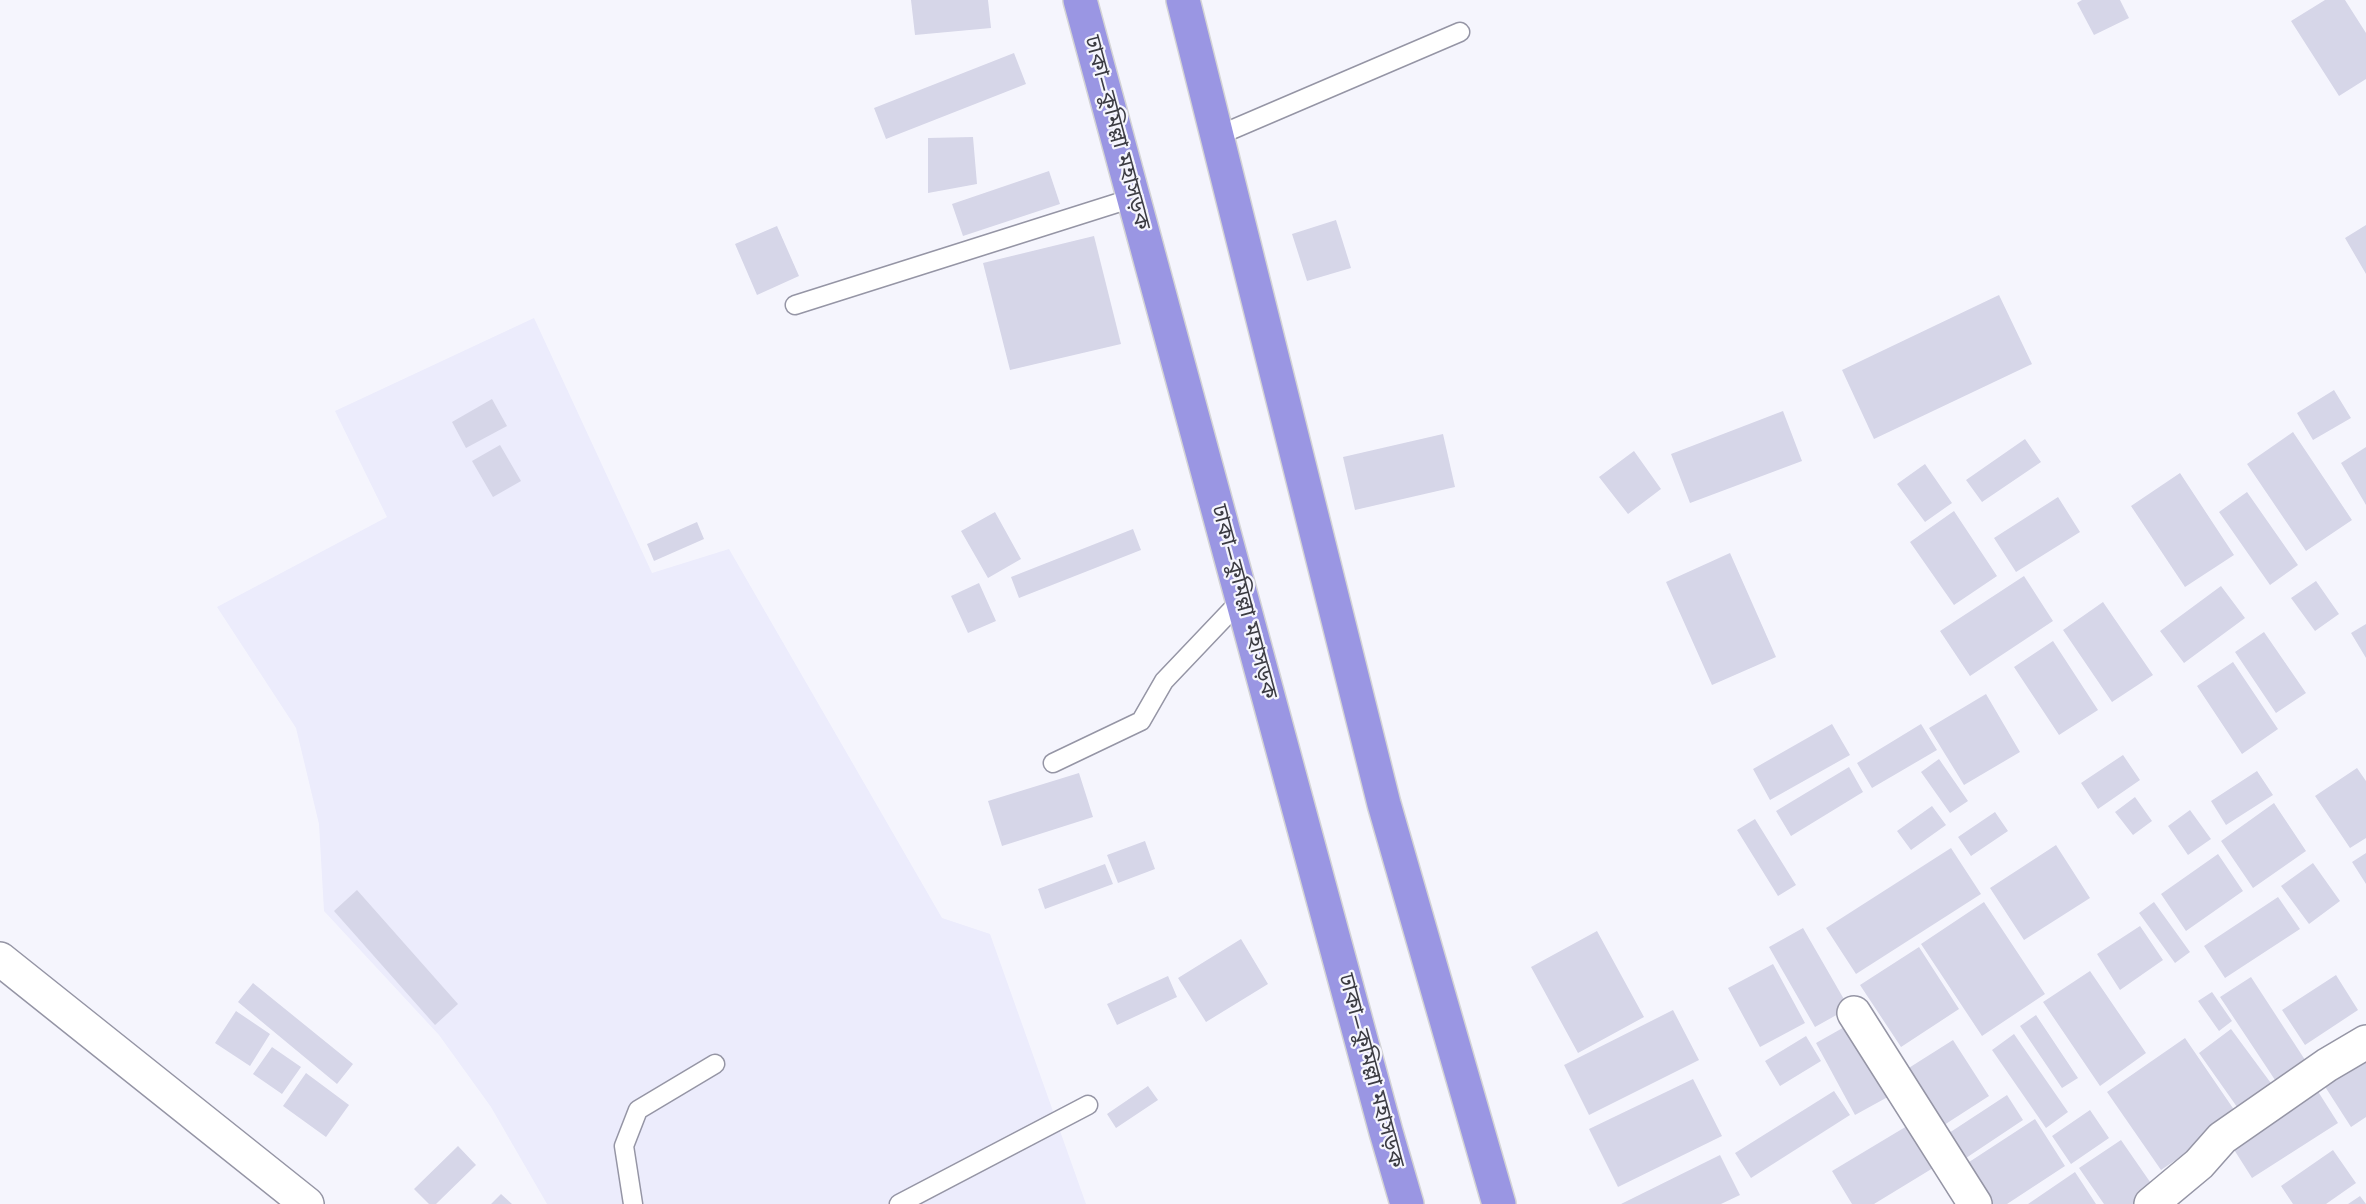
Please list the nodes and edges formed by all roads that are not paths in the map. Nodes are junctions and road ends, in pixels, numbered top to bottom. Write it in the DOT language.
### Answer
graph roads {
  1 [pos="1080,0"];
  2 [pos="1183,0"];
  3 [pos="1460,32"];
  4 [pos="1217,136"];
  5 [pos="1133,198"];
  6 [pos="795,305"];
  7 [pos="1242,598"];
  8 [pos="1053,763"];
  9 [pos="0,959"];
  10 [pos="1854,1013"];
  11 [pos="2366,1042"];
  12 [pos="715,1064"];
  13 [pos="1088,1105"];
  14 [pos="307,1204"];
  15 [pos="633,1204"];
  16 [pos="899,1204"];
  17 [pos="1407,1204"];
  18 [pos="1499,1204"];
  19 [pos="1975,1204"];
  20 [pos="2151,1204"];
  1 -- 5 [label="highway, ঢাকা–কুমিল্লা মহাসড়ক"];
  2 -- 4 [label="highway"];
  3 -- 4 [label="lane"];
  4 -- 18 [label="highway"];
  5 -- 6 [label="lane"];
  5 -- 7 [label="highway, ঢাকা–কুমিল্লা মহাসড়ক"];
  7 -- 8 [label="lane"];
  7 -- 17 [label="highway, ঢাকা–কুমিল্লা মহাসড়ক"];
  9 -- 14 [label="street"];
  10 -- 19 [label="street"];
  11 -- 20 [label="street"];
  12 -- 15 [label="lane"];
  13 -- 16 [label="lane"];
}
